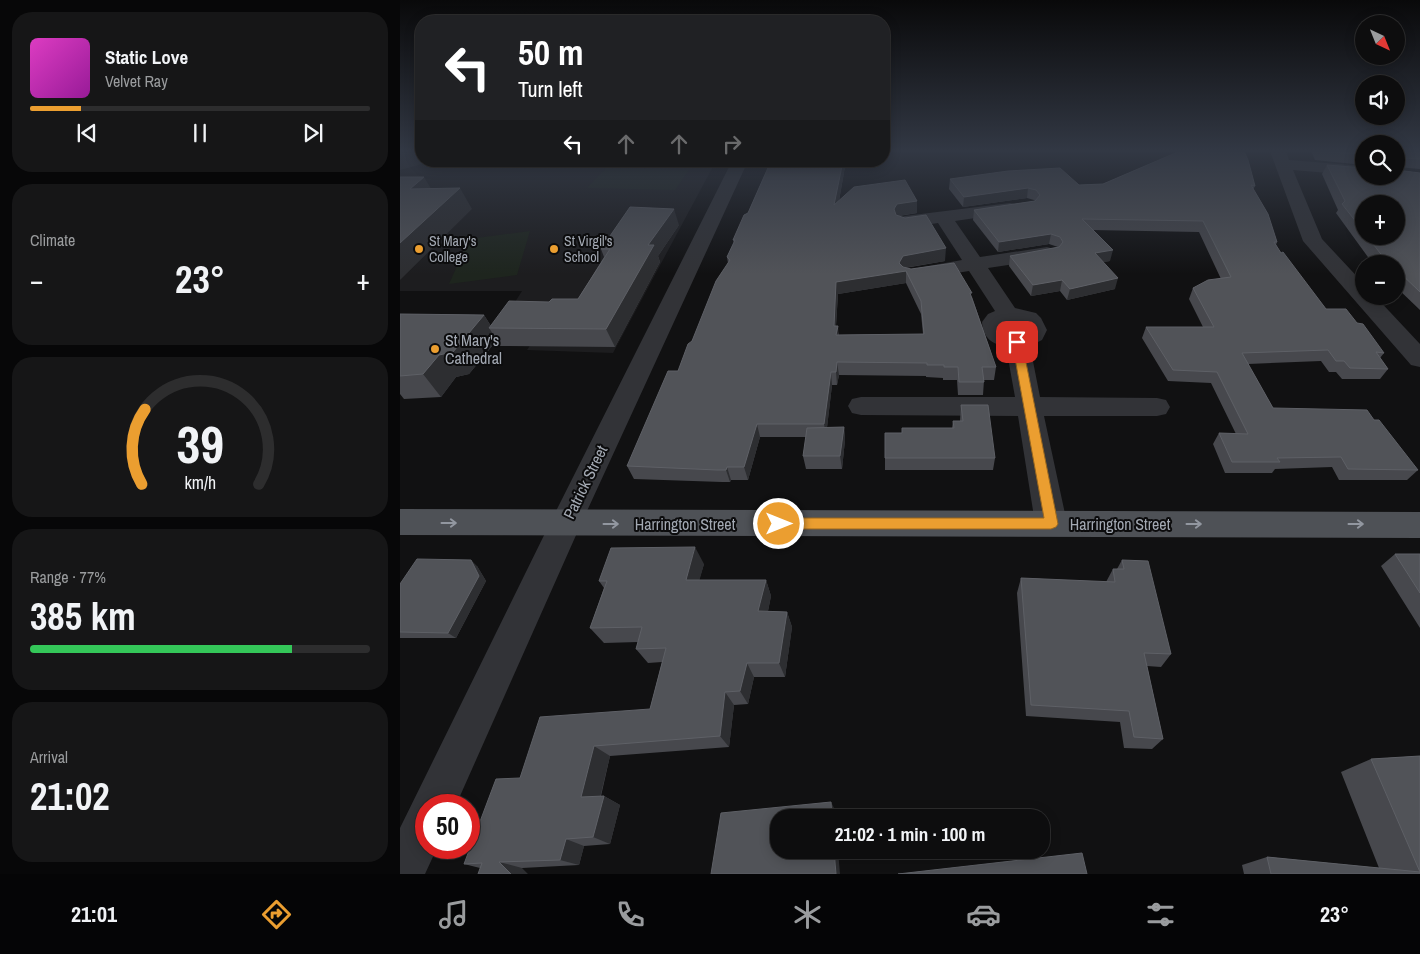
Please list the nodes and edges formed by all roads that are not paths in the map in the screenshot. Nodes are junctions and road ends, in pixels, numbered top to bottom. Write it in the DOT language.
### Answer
graph roads {
  1 [pos="725,192"];
  2 [pos="1294,192"];
  3 [pos="1027,206"];
  4 [pos="943,217"];
  5 [pos="905,222"];
  6 [pos="1049,252"];
  7 [pos="975,264"];
  8 [pos="911,274"];
  9 [pos="1420,359"];
  10 [pos="861,406"];
  11 [pos="1030,406"];
  12 [pos="1156,407"];
  13 [pos="400,522"];
  14 [pos="565,524"];
  15 [pos="1051,524"];
  16 [pos="1420,525"];
  17 [pos="439,794"];
  18 [pos="415,846"];
  19 [pos="402,874"];
  1 -- 14 [label="street, Patrick Street"];
  2 -- 9 [label="street"];
  3 -- 4 [label="street"];
  4 -- 5 [label="street"];
  4 -- 7 [label="street"];
  6 -- 7 [label="street"];
  7 -- 8 [label="street"];
  7 -- 11 [label="street"];
  10 -- 11 [label="street"];
  11 -- 12 [label="street"];
  11 -- 15 [label="street"];
  13 -- 14 [label="main road, Harrington Street, one-way"];
  14 -- 15 [label="main road, Harrington Street, one-way"];
  14 -- 17 [label="street, Patrick Street"];
  15 -- 16 [label="main road, Harrington Street, one-way"];
  18 -- 19 [label="street"];
}
